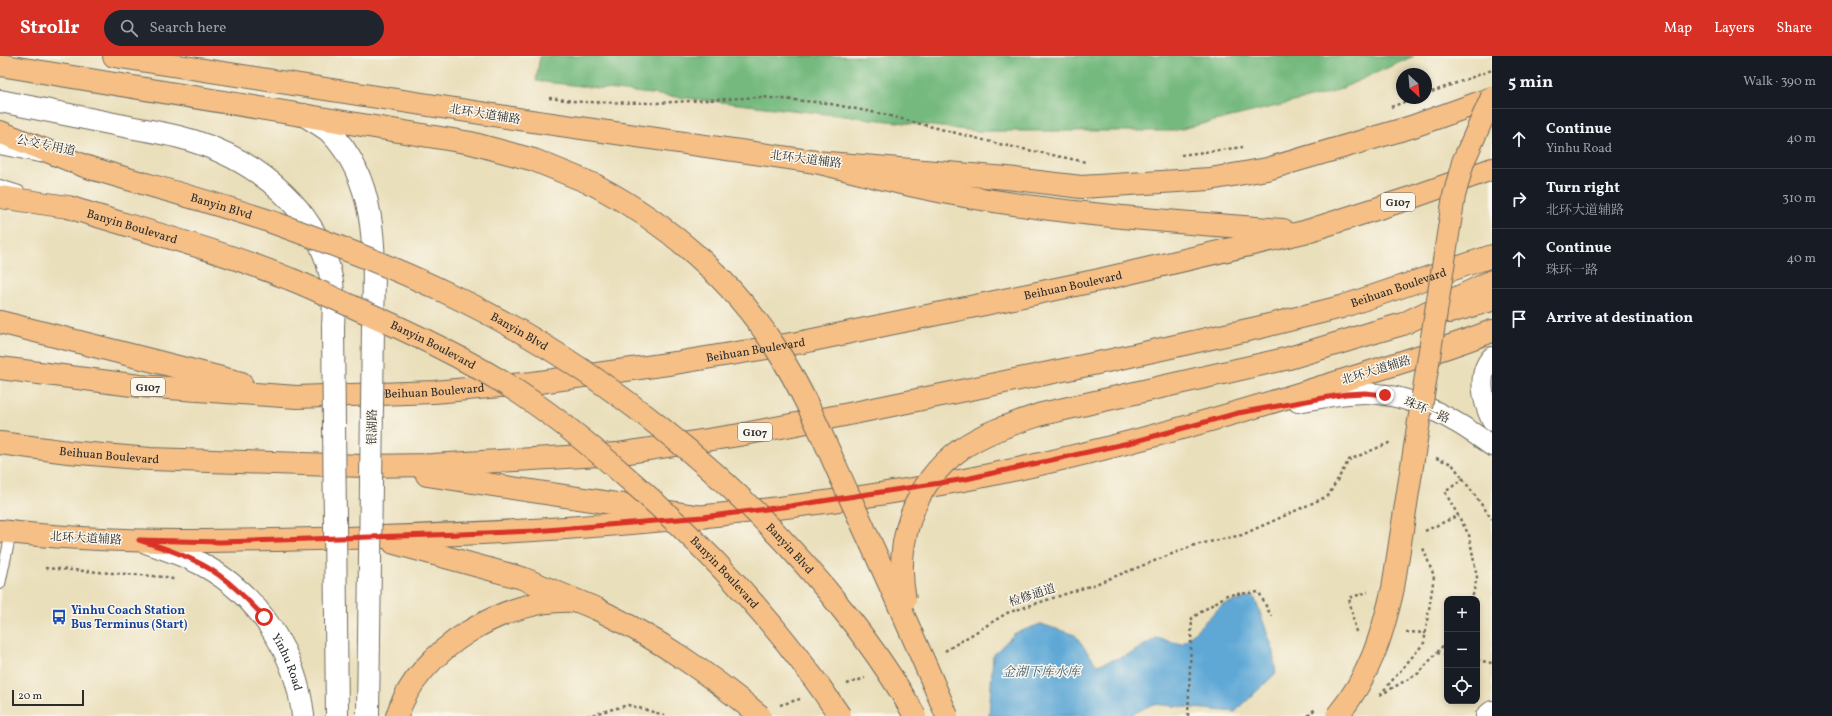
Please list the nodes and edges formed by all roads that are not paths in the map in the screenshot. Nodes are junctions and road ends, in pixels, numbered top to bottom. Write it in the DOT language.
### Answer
graph roads {
  1 [pos="114,56"];
  2 [pos="0,65"];
  3 [pos="1492,98"];
  4 [pos="0,101"];
  5 [pos="304,115"];
  6 [pos="0,132"];
  7 [pos="0,149"];
  8 [pos="816,162"];
  9 [pos="87,167"];
  10 [pos="1492,169"];
  11 [pos="0,185"];
  12 [pos="0,197"];
  13 [pos="68,207"];
  14 [pos="1304,232"];
  15 [pos="1492,256"];
  16 [pos="1492,281"];
  17 [pos="1492,300"];
  18 [pos="0,322"];
  19 [pos="1403,324"];
  20 [pos="1492,331"];
  21 [pos="1492,357"];
  22 [pos="0,368"];
  23 [pos="297,397"];
  24 [pos="1238,413"];
  25 [pos="1492,421"];
  26 [pos="0,443"];
  27 [pos="1492,446"];
  28 [pos="364,466"];
  29 [pos="703,517"];
  30 [pos="6,532"];
  31 [pos="374,537"];
  32 [pos="139,540"];
  33 [pos="0,584"];
  34 [pos="589,605"];
  35 [pos="909,625"];
  36 [pos="767,711"];
  37 [pos="1492,711"];
  38 [pos="304,716"];
  39 [pos="337,716"];
  40 [pos="368,716"];
  41 [pos="397,716"];
  42 [pos="840,716"];
  43 [pos="914,716"];
  44 [pos="947,716"];
  45 [pos="1337,716"];
  46 [pos="1486,716"];
  1 -- 8 [label="main road, 北环大道辅路"];
  2 -- 5 [label="main road"];
  3 -- 8 [label="main road, 北环大道辅路"];
  3 -- 45 [label="main road, bridge"];
  4 -- 39 [label="street, bridge"];
  5 -- 35 [label="main road, bridge"];
  5 -- 40 [label="street, 银湖路, bridge"];
  6 -- 9 [label="main road, Banyin Blvd"];
  7 -- 9 [label="lane, 公交专用道"];
  8 -- 14 [label="main road"];
  9 -- 43 [label="main road, Banyin Blvd, bridge"];
  10 -- 14 [label="main road, Beihuan Boulevard / G107"];
  11 -- 13 [label="lane"];
  12 -- 13 [label="main road, Banyin Boulevard"];
  13 -- 42 [label="main road, Banyin Boulevard, bridge"];
  14 -- 23 [label="main road, Beihuan Boulevard / G107"];
  15 -- 28 [label="main road, Beihuan Boulevard / G107"];
  16 -- 19 [label="main road"];
  17 -- 19 [label="main road"];
  18 -- 23 [label="main road"];
  19 -- 35 [label="main road, bridge"];
  20 -- 24 [label="main road, 北环大道辅路"];
  21 -- 25 [label="street"];
  22 -- 23 [label="main road, Beihuan Boulevard / G107"];
  24 -- 27 [label="street, 珠环一路"];
  24 -- 29 [label="main road, 北环大道辅路"];
  26 -- 28 [label="main road, Beihuan Boulevard / G107"];
  28 -- 29 [label="main road"];
  29 -- 31 [label="main road, 北环大道辅路"];
  30 -- 32 [label="main road, 北环大道辅路"];
  30 -- 33 [label="lane"];
  31 -- 32 [label="main road, 北环大道辅路"];
  31 -- 34 [label="main road"];
  32 -- 38 [label="street, Yinhu Road"];
  34 -- 36 [label="main road, bridge"];
  34 -- 41 [label="main road"];
  35 -- 44 [label="main road, bridge"];
  37 -- 46 [label="street"];
}
